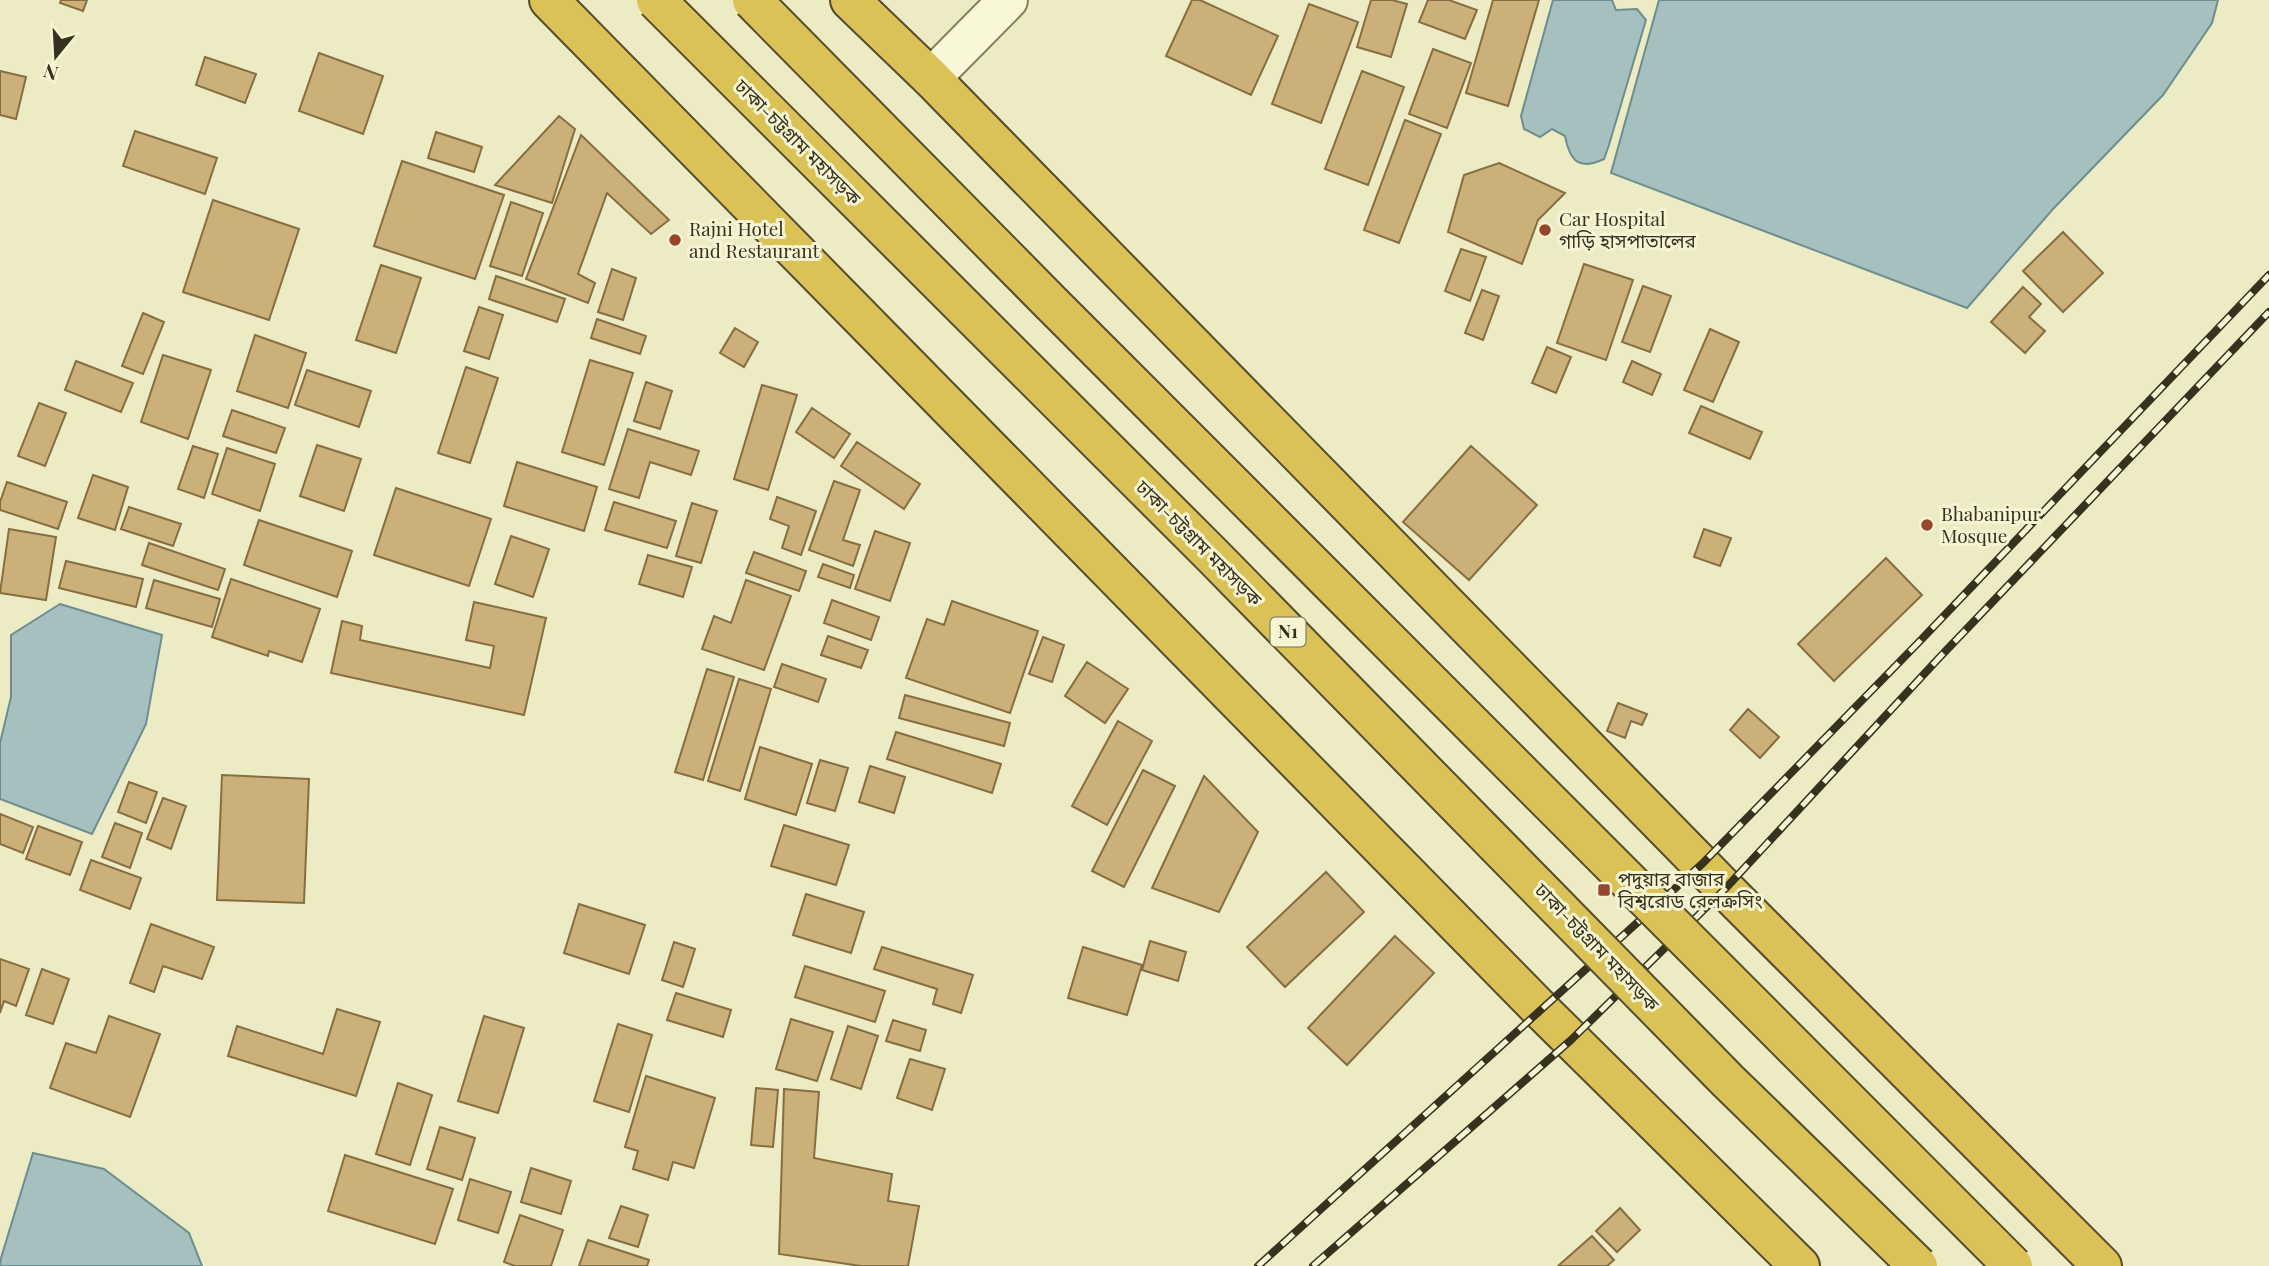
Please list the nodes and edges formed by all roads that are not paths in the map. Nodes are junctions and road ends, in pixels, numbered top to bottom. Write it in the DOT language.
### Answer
graph roads {
  1 [pos="549,0"];
  2 [pos="656,0"];
  3 [pos="752,0"];
  4 [pos="850,0"];
  5 [pos="1008,0"];
  6 [pos="931,78"];
  7 [pos="1800,1266"];
  8 [pos="1918,1266"];
  9 [pos="2013,1266"];
  10 [pos="2102,1266"];
  1 -- 7 [label="highway"];
  2 -- 8 [label="highway, ঢাকা-চট্টগ্রাম মহাসড়ক / N1, bridge"];
  3 -- 9 [label="highway, bridge"];
  4 -- 6 [label="highway"];
  5 -- 6 [label="street"];
  6 -- 10 [label="highway"];
}
